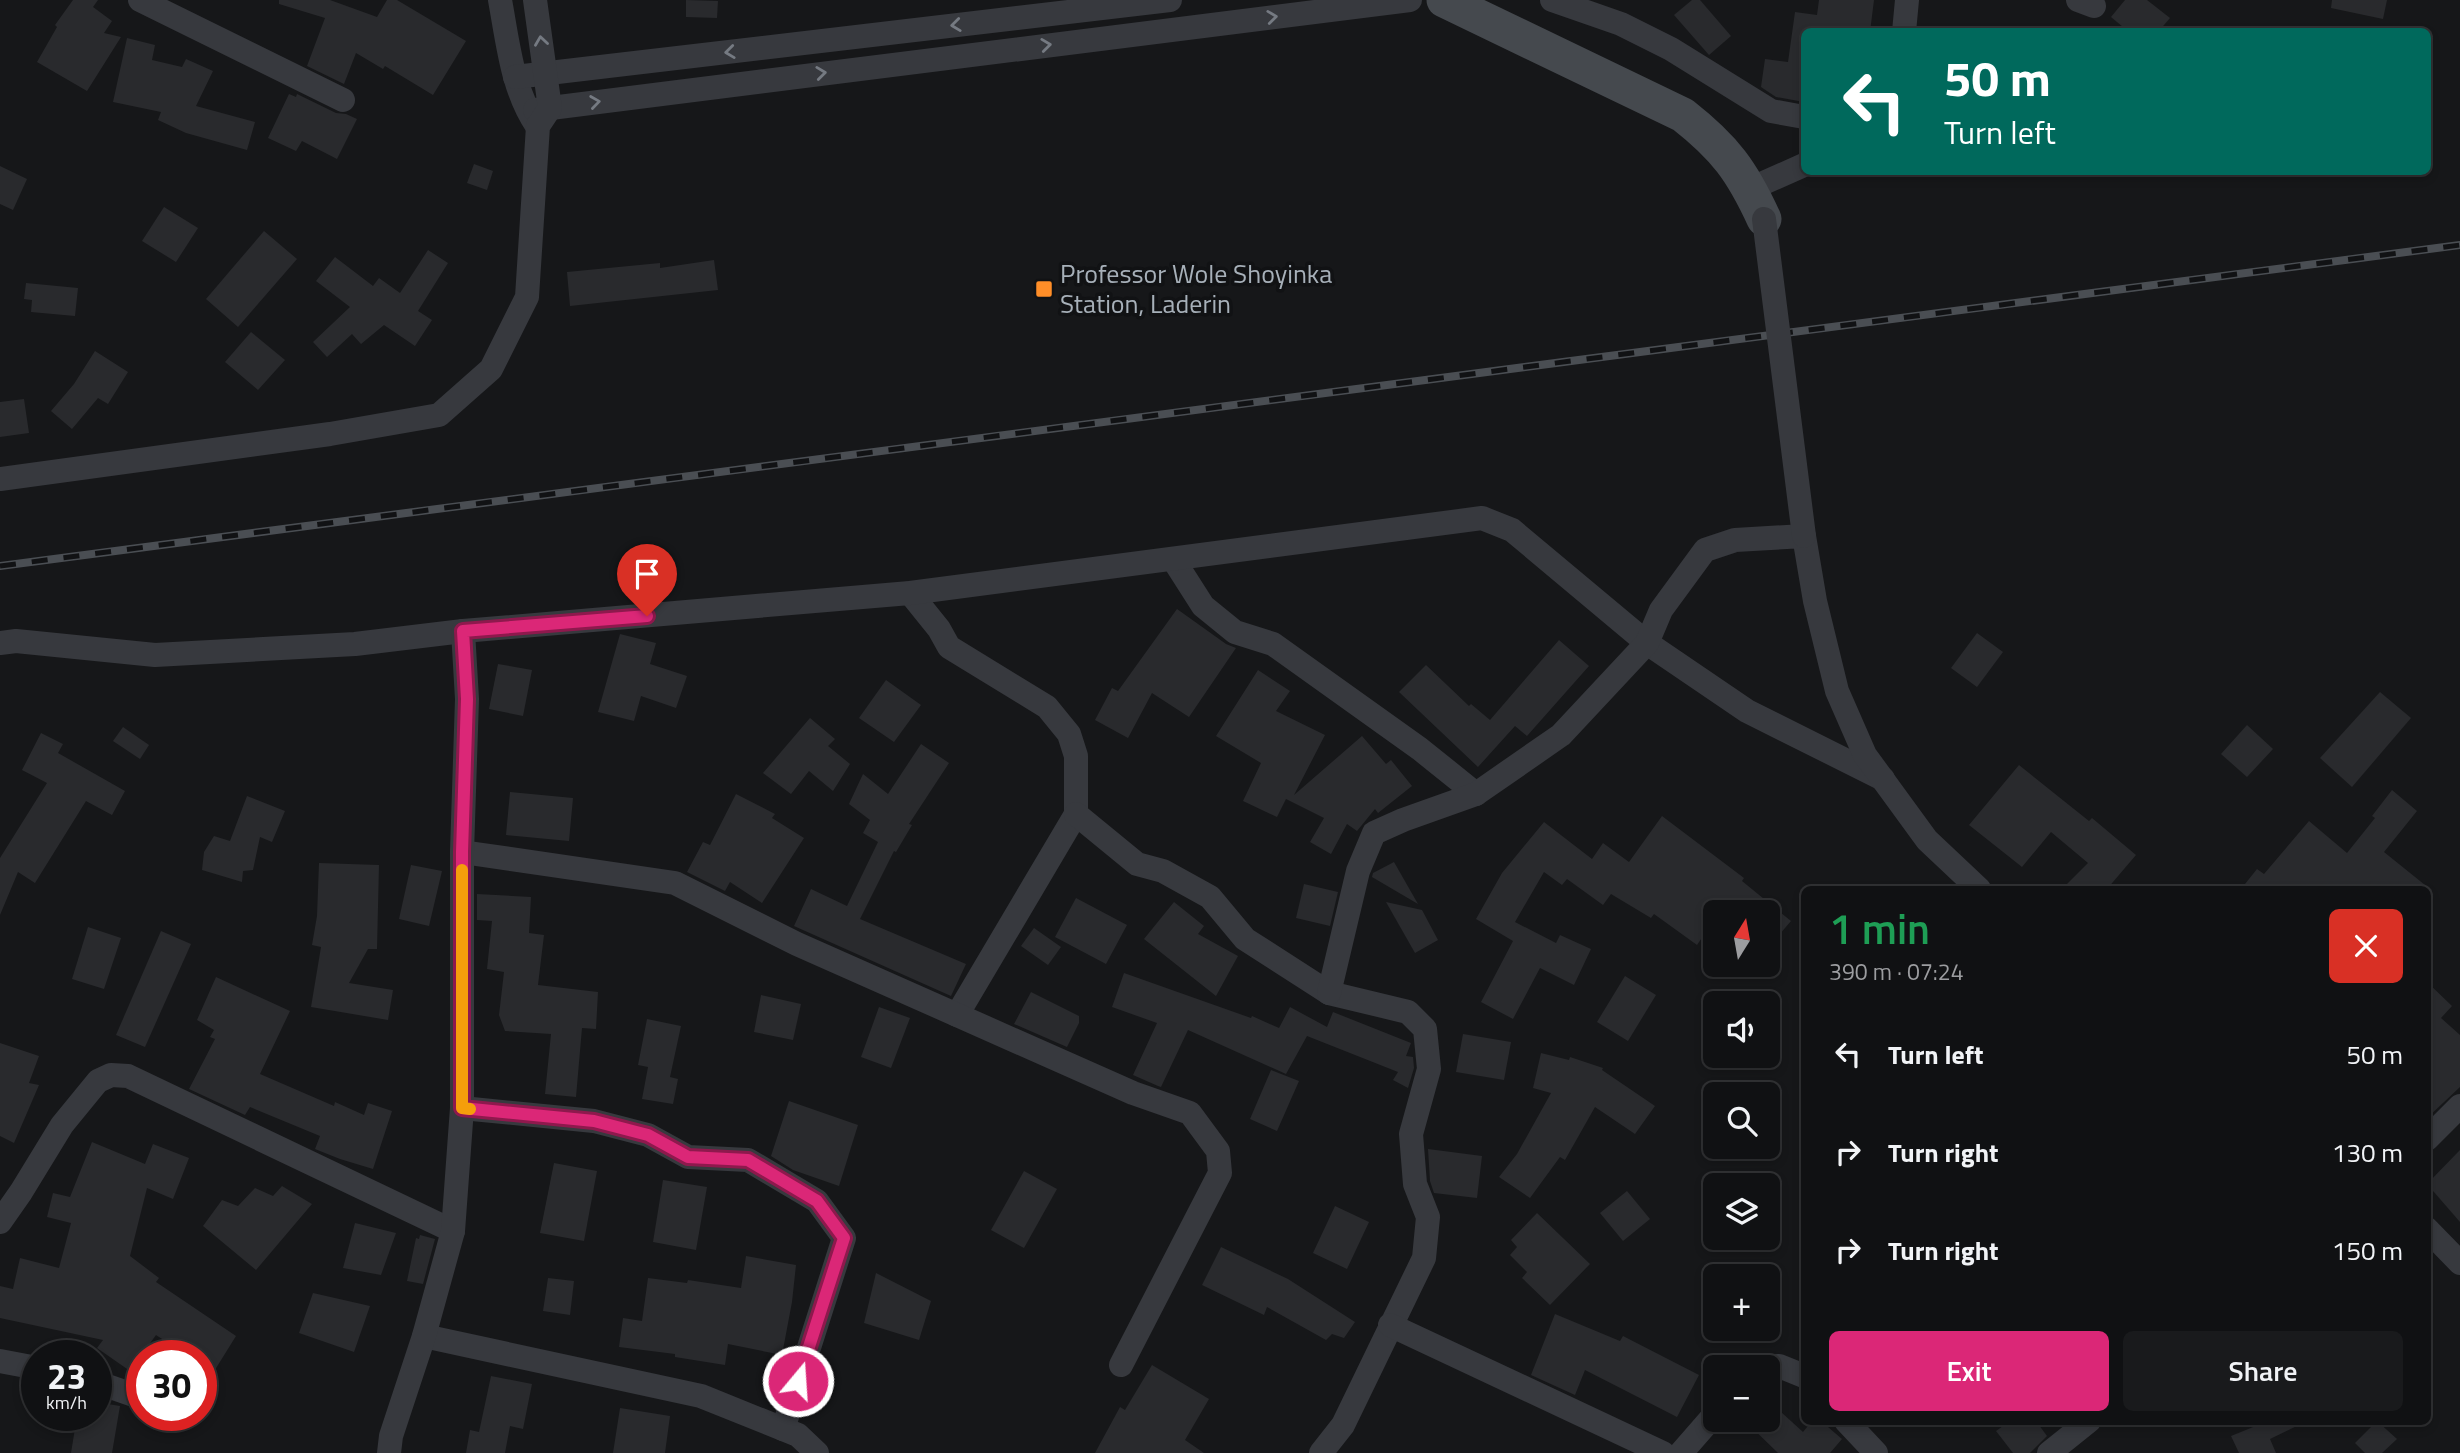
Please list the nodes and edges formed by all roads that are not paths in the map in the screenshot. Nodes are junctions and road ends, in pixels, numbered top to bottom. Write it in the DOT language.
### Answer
graph roads {
  1 [pos="140,0"];
  2 [pos="500,0"];
  3 [pos="536,0"];
  4 [pos="1170,0"];
  5 [pos="1410,0"];
  6 [pos="1552,0"];
  7 [pos="1907,0"];
  8 [pos="1464,3"];
  9 [pos="1224,11"];
  10 [pos="1904,28"];
  11 [pos="545,74"];
  12 [pos="515,77"];
  13 [pos="343,100"];
  14 [pos="538,115"];
  15 [pos="1801,116"];
  16 [pos="1801,167"];
  17 [pos="1757,204"];
  18 [pos="0,479"];
  19 [pos="1804,536"];
  20 [pos="1173,559"];
  21 [pos="910,593"];
  22 [pos="463,631"];
  23 [pos="0,643"];
  24 [pos="1647,643"];
  25 [pos="1883,779"];
  26 [pos="1476,794"];
  27 [pos="1076,814"];
  28 [pos="462,852"];
  29 [pos="1976,886"];
  30 [pos="1329,993"];
  31 [pos="957,1015"];
  32 [pos="2460,1105"];
  33 [pos="462,1108"];
  34 [pos="2431,1135"];
  35 [pos="0,1222"];
  36 [pos="453,1231"];
  37 [pos="2431,1233"];
  38 [pos="2460,1263"];
  39 [pos="1390,1325"];
  40 [pos="424,1336"];
  41 [pos="0,1361"];
  42 [pos="21,1365"];
  43 [pos="1121,1365"];
  44 [pos="1780,1366"];
  45 [pos="1801,1375"];
  46 [pos="1850,1425"];
  47 [pos="2084,1425"];
  48 [pos="1703,1428"];
  49 [pos="783,1429"];
  50 [pos="389,1453"];
  51 [pos="817,1453"];
  52 [pos="1321,1453"];
  53 [pos="1663,1453"];
  54 [pos="1681,1453"];
  55 [pos="1876,1453"];
  56 [pos="2049,1453"];
  1 -- 13 [label="street"];
  2 -- 12 [label="street"];
  11 -- 3 [label="street, one-way"];
  4 -- 11 [label="street, one-way"];
  9 -- 5 [label="street, one-way"];
  6 -- 15 [label="street"];
  7 -- 10 [label="street"];
  8 -- 17 [label="street"];
  14 -- 9 [label="street, one-way"];
  11 -- 12 [label="street"];
  11 -- 14 [label="street"];
  12 -- 14 [label="street"];
  14 -- 18 [label="street"];
  16 -- 17 [label="street"];
  17 -- 19 [label="street, bridge"];
  19 -- 24 [label="street"];
  19 -- 25 [label="street"];
  20 -- 21 [label="street"];
  20 -- 24 [label="street"];
  20 -- 26 [label="street"];
  21 -- 22 [label="street"];
  21 -- 27 [label="street"];
  22 -- 23 [label="street"];
  22 -- 28 [label="street"];
  24 -- 25 [label="street"];
  24 -- 26 [label="street"];
  25 -- 29 [label="street"];
  26 -- 30 [label="street"];
  27 -- 30 [label="street"];
  27 -- 31 [label="street"];
  28 -- 31 [label="street"];
  28 -- 33 [label="street"];
  30 -- 39 [label="street"];
  31 -- 43 [label="street"];
  32 -- 34 [label="street"];
  33 -- 36 [label="street"];
  33 -- 49 [label="street"];
  35 -- 36 [label="street"];
  36 -- 40 [label="street"];
  37 -- 38 [label="street"];
  39 -- 52 [label="street"];
  39 -- 53 [label="street"];
  40 -- 49 [label="street"];
  40 -- 50 [label="street"];
  41 -- 42 [label="street"];
  44 -- 45 [label="street"];
  46 -- 55 [label="street"];
  47 -- 56 [label="street"];
  48 -- 54 [label="street"];
  49 -- 51 [label="street"];
}
